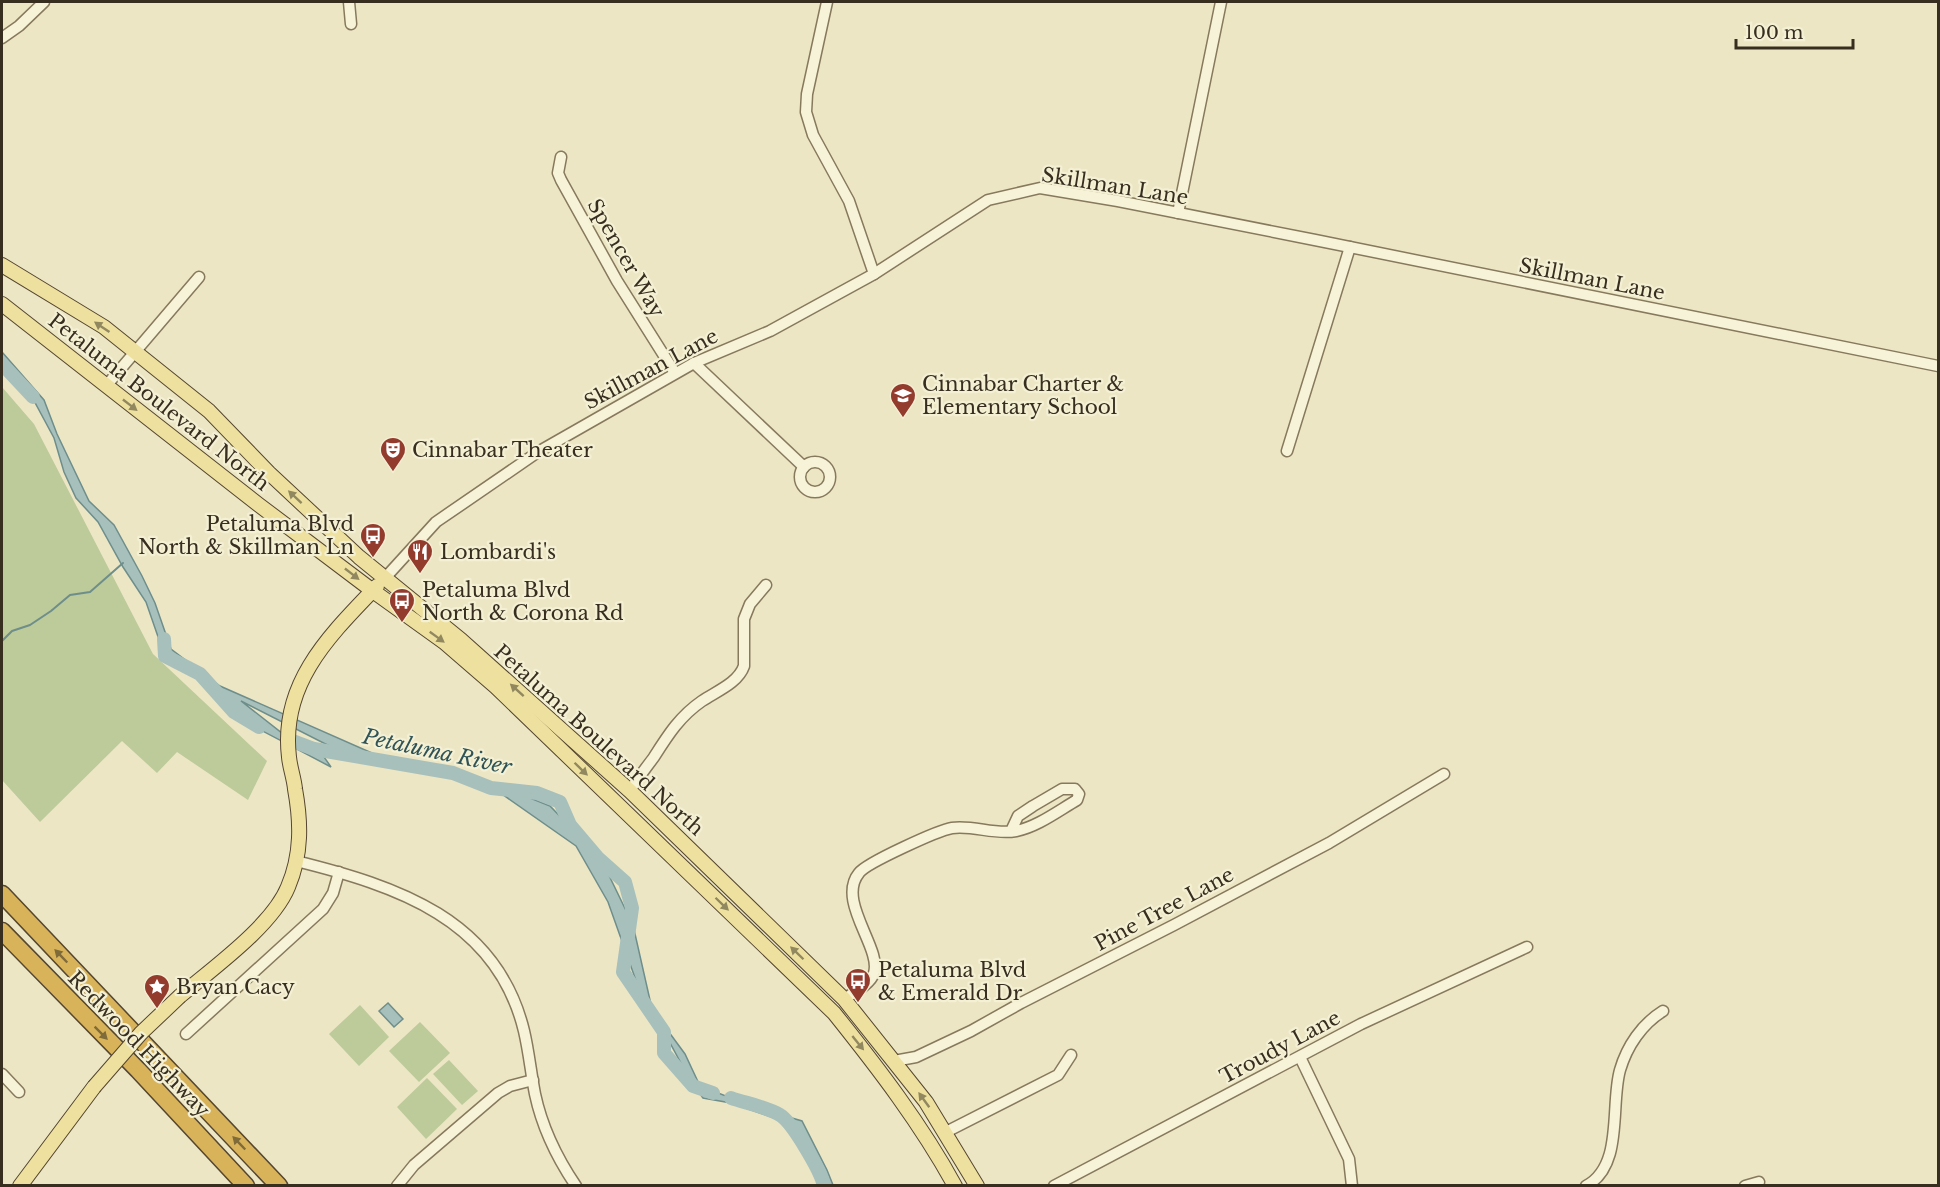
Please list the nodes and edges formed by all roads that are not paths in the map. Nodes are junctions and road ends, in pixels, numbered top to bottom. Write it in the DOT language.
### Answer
graph roads {
  1 [pos="44,2"];
  2 [pos="349,2"];
  3 [pos="827,2"];
  4 [pos="1221,2"];
  5 [pos="351,24"];
  6 [pos="2,38"];
  7 [pos="561,157"];
  8 [pos="1178,213"];
  9 [pos="1350,247"];
  10 [pos="2,265"];
  11 [pos="874,274"];
  12 [pos="199,277"];
  13 [pos="2,304"];
  14 [pos="134,352"];
  15 [pos="694,363"];
  16 [pos="1938,366"];
  17 [pos="675,373"];
  18 [pos="106,386"];
  19 [pos="1287,451"];
  20 [pos="804,468"];
  21 [pos="385,579"];
  22 [pos="766,585"];
  23 [pos="373,591"];
  24 [pos="1444,774"];
  25 [pos="630,791"];
  26 [pos="1011,831"];
  27 [pos="296,861"];
  28 [pos="339,872"];
  29 [pos="2,894"];
  30 [pos="2,931"];
  31 [pos="1527,947"];
  32 [pos="844,999"];
  33 [pos="1663,1011"];
  34 [pos="186,1034"];
  35 [pos="1071,1055"];
  36 [pos="1300,1057"];
  37 [pos="894,1060"];
  38 [pos="2,1074"];
  39 [pos="533,1080"];
  40 [pos="19,1092"];
  41 [pos="946,1132"];
  42 [pos="1759,1182"];
  43 [pos="20,1185"];
  44 [pos="246,1185"];
  45 [pos="279,1185"];
  46 [pos="397,1185"];
  47 [pos="576,1185"];
  48 [pos="955,1185"];
  49 [pos="977,1185"];
  50 [pos="1054,1185"];
  51 [pos="1352,1185"];
  52 [pos="1586,1185"];
  53 [pos="1744,1185"];
  1 -- 6 [label="street"];
  2 -- 5 [label="street"];
  3 -- 11 [label="street"];
  4 -- 8 [label="street"];
  7 -- 17 [label="street, Spencer Way"];
  8 -- 9 [label="street, Skillman Lane"];
  8 -- 11 [label="street, Skillman Lane"];
  9 -- 16 [label="street, Skillman Lane"];
  9 -- 19 [label="street"];
  14 -- 10 [label="main road, Petaluma Boulevard North, one-way"];
  11 -- 15 [label="street, Skillman Lane"];
  12 -- 14 [label="street"];
  13 -- 18 [label="main road, Petaluma Boulevard North"];
  14 -- 18 [label="street"];
  21 -- 14 [label="main road, Petaluma Boulevard North, one-way"];
  15 -- 17 [label="street, Skillman Lane"];
  15 -- 20 [label="street"];
  17 -- 21 [label="street, Skillman Lane"];
  18 -- 23 [label="main road, Petaluma Boulevard North, one-way"];
  21 -- 23 [label="main road"];
  25 -- 21 [label="main road, Petaluma Boulevard North, one-way"];
  22 -- 25 [label="street"];
  23 -- 27 [label="main road"];
  23 -- 48 [label="main road, Petaluma Boulevard North, one-way"];
  24 -- 37 [label="street, Pine Tree Lane"];
  32 -- 25 [label="main road, Petaluma Boulevard North, one-way"];
  26 -- 26 [label="street"];
  26 -- 32 [label="street"];
  27 -- 28 [label="street"];
  27 -- 43 [label="main road, bridge"];
  28 -- 34 [label="street"];
  28 -- 39 [label="street"];
  45 -- 29 [label="highway, Redwood Highway, one-way"];
  30 -- 44 [label="highway, Redwood Highway, one-way"];
  31 -- 36 [label="street, Troudy Lane"];
  32 -- 37 [label="main road, Petaluma Boulevard North"];
  33 -- 52 [label="street"];
  35 -- 41 [label="street"];
  36 -- 50 [label="street, Troudy Lane"];
  36 -- 51 [label="street"];
  41 -- 37 [label="main road, Petaluma Boulevard North, one-way"];
  38 -- 40 [label="street"];
  39 -- 46 [label="street"];
  39 -- 47 [label="street"];
  41 -- 49 [label="main road, Petaluma Boulevard North"];
  42 -- 53 [label="street"];
}
